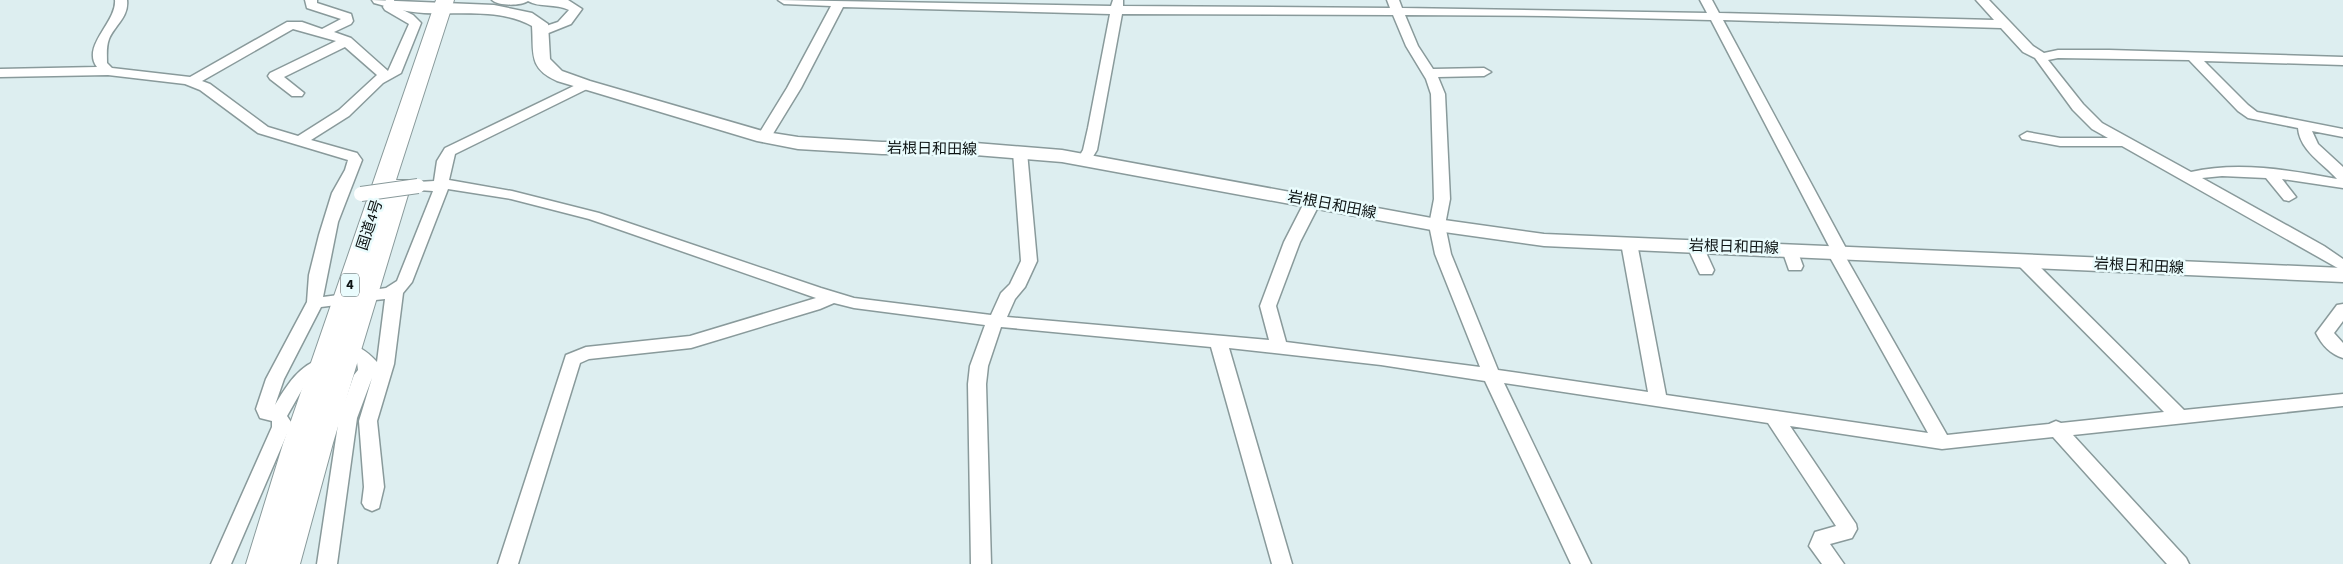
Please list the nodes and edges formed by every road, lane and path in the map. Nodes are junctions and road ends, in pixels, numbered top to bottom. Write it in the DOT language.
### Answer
graph roads {
  1 [pos="121,0"];
  2 [pos="311,0"];
  3 [pos="498,0"];
  4 [pos="522,0"];
  5 [pos="532,0"];
  6 [pos="784,0"];
  7 [pos="1706,0"];
  8 [pos="1982,0"];
  9 [pos="383,1"];
  10 [pos="839,1"];
  11 [pos="452,3"];
  12 [pos="1117,5"];
  13 [pos="1396,6"];
  14 [pos="1714,16"];
  15 [pos="2004,24"];
  16 [pos="541,32"];
  17 [pos="323,33"];
  18 [pos="346,41"];
  19 [pos="2042,57"];
  20 [pos="2193,57"];
  21 [pos="2343,61"];
  22 [pos="108,71"];
  23 [pos="1484,72"];
  24 [pos="0,73"];
  25 [pos="1429,73"];
  26 [pos="386,76"];
  27 [pos="192,81"];
  28 [pos="584,85"];
  29 [pos="297,93"];
  30 [pos="2304,124"];
  31 [pos="2343,133"];
  32 [pos="2027,136"];
  33 [pos="764,137"];
  34 [pos="301,140"];
  35 [pos="2123,142"];
  36 [pos="1020,152"];
  37 [pos="1084,160"];
  38 [pos="2271,175"];
  39 [pos="2343,176"];
  40 [pos="2188,177"];
  41 [pos="443,183"];
  42 [pos="2343,184"];
  43 [pos="338,197"];
  44 [pos="2289,197"];
  45 [pos="1313,201"];
  46 [pos="1437,224"];
  47 [pos="1629,243"];
  48 [pos="1695,246"];
  49 [pos="1838,252"];
  50 [pos="2023,260"];
  51 [pos="2343,266"];
  52 [pos="1706,270"];
  53 [pos="2343,275"];
  54 [pos="395,289"];
  55 [pos="832,297"];
  56 [pos="356,298"];
  57 [pos="316,302"];
  58 [pos="2343,309"];
  59 [pos="995,321"];
  60 [pos="1218,342"];
  61 [pos="1279,347"];
  62 [pos="348,350"];
  63 [pos="2343,352"];
  64 [pos="323,364"];
  65 [pos="376,369"];
  66 [pos="1492,376"];
  67 [pos="2343,400"];
  68 [pos="1658,401"];
  69 [pos="278,416"];
  70 [pos="2179,416"];
  71 [pos="1774,417"];
  72 [pos="2056,428"];
  73 [pos="1942,442"];
  74 [pos="372,503"];
  75 [pos="221,564"];
  76 [pos="261,564"];
  77 [pos="285,564"];
  78 [pos="327,564"];
  79 [pos="508,564"];
  80 [pos="981,564"];
  81 [pos="1282,564"];
  82 [pos="1581,564"];
  83 [pos="1834,564"];
  84 [pos="2179,564"];
  1 -- 22 [label="street"];
  2 -- 17 [label="street"];
  3 -- 4 [label="street"];
  5 -- 16 [label="street"];
  6 -- 10 [label="street"];
  7 -- 14 [label="street"];
  8 -- 15 [label="street"];
  9 -- 11 [label="main road"];
  9 -- 26 [label="street"];
  10 -- 12 [label="street"];
  10 -- 33 [label="street"];
  11 -- 16 [label="main road"];
  11 -- 56 [label="highway, 国道4号 / 4"];
  12 -- 13 [label="street"];
  12 -- 37 [label="street"];
  13 -- 14 [label="street"];
  13 -- 25 [label="street"];
  14 -- 15 [label="street"];
  14 -- 49 [label="street"];
  15 -- 19 [label="street"];
  16 -- 28 [label="main road, 岩根日和田線"];
  17 -- 18 [label="street"];
  17 -- 27 [label="street"];
  18 -- 26 [label="street"];
  18 -- 29 [label="street"];
  19 -- 20 [label="street"];
  19 -- 35 [label="street"];
  20 -- 21 [label="street"];
  20 -- 30 [label="street"];
  22 -- 24 [label="street"];
  22 -- 27 [label="street"];
  23 -- 25 [label="street"];
  25 -- 46 [label="street"];
  26 -- 34 [label="street"];
  27 -- 34 [label="street"];
  28 -- 33 [label="main road, 岩根日和田線"];
  28 -- 41 [label="street"];
  30 -- 31 [label="street"];
  30 -- 39 [label="street"];
  32 -- 35 [label="street"];
  33 -- 36 [label="main road, 岩根日和田線"];
  34 -- 43 [label="street"];
  35 -- 40 [label="street"];
  36 -- 37 [label="main road, 岩根日和田線"];
  36 -- 59 [label="street"];
  37 -- 45 [label="main road, 岩根日和田線"];
  38 -- 40 [label="street"];
  38 -- 42 [label="street"];
  38 -- 44 [label="street"];
  40 -- 51 [label="street"];
  41 -- 43 [label="street, bridge"];
  41 -- 54 [label="street"];
  41 -- 55 [label="street"];
  43 -- 57 [label="street"];
  45 -- 46 [label="main road, 岩根日和田線"];
  45 -- 61 [label="street"];
  46 -- 47 [label="main road, 岩根日和田線"];
  46 -- 66 [label="street"];
  47 -- 48 [label="main road, 岩根日和田線"];
  47 -- 68 [label="street"];
  48 -- 49 [label="main road, 岩根日和田線"];
  48 -- 52 [label="street"];
  49 -- 50 [label="main road, 岩根日和田線"];
  49 -- 73 [label="street"];
  50 -- 53 [label="main road, 岩根日和田線"];
  50 -- 70 [label="street"];
  54 -- 56 [label="street"];
  54 -- 65 [label="street"];
  55 -- 59 [label="street"];
  55 -- 79 [label="street"];
  56 -- 57 [label="street"];
  56 -- 62 [label="highway, 国道4号 / 4"];
  56 -- 64 [label="highway, 国道4号 / 4"];
  57 -- 69 [label="street"];
  58 -- 63 [label="street"];
  59 -- 60 [label="street"];
  59 -- 80 [label="street"];
  60 -- 61 [label="street"];
  60 -- 81 [label="street"];
  61 -- 66 [label="street"];
  62 -- 65 [label="street"];
  62 -- 77 [label="highway, 国道4号 / 4"];
  64 -- 69 [label="street"];
  64 -- 76 [label="highway, 国道4号 / 4"];
  65 -- 74 [label="street"];
  65 -- 78 [label="street"];
  66 -- 68 [label="street"];
  66 -- 82 [label="street"];
  67 -- 70 [label="street"];
  68 -- 71 [label="street"];
  69 -- 75 [label="street"];
  70 -- 72 [label="street"];
  71 -- 73 [label="street"];
  71 -- 83 [label="street"];
  72 -- 73 [label="street"];
  72 -- 84 [label="street"];
}
